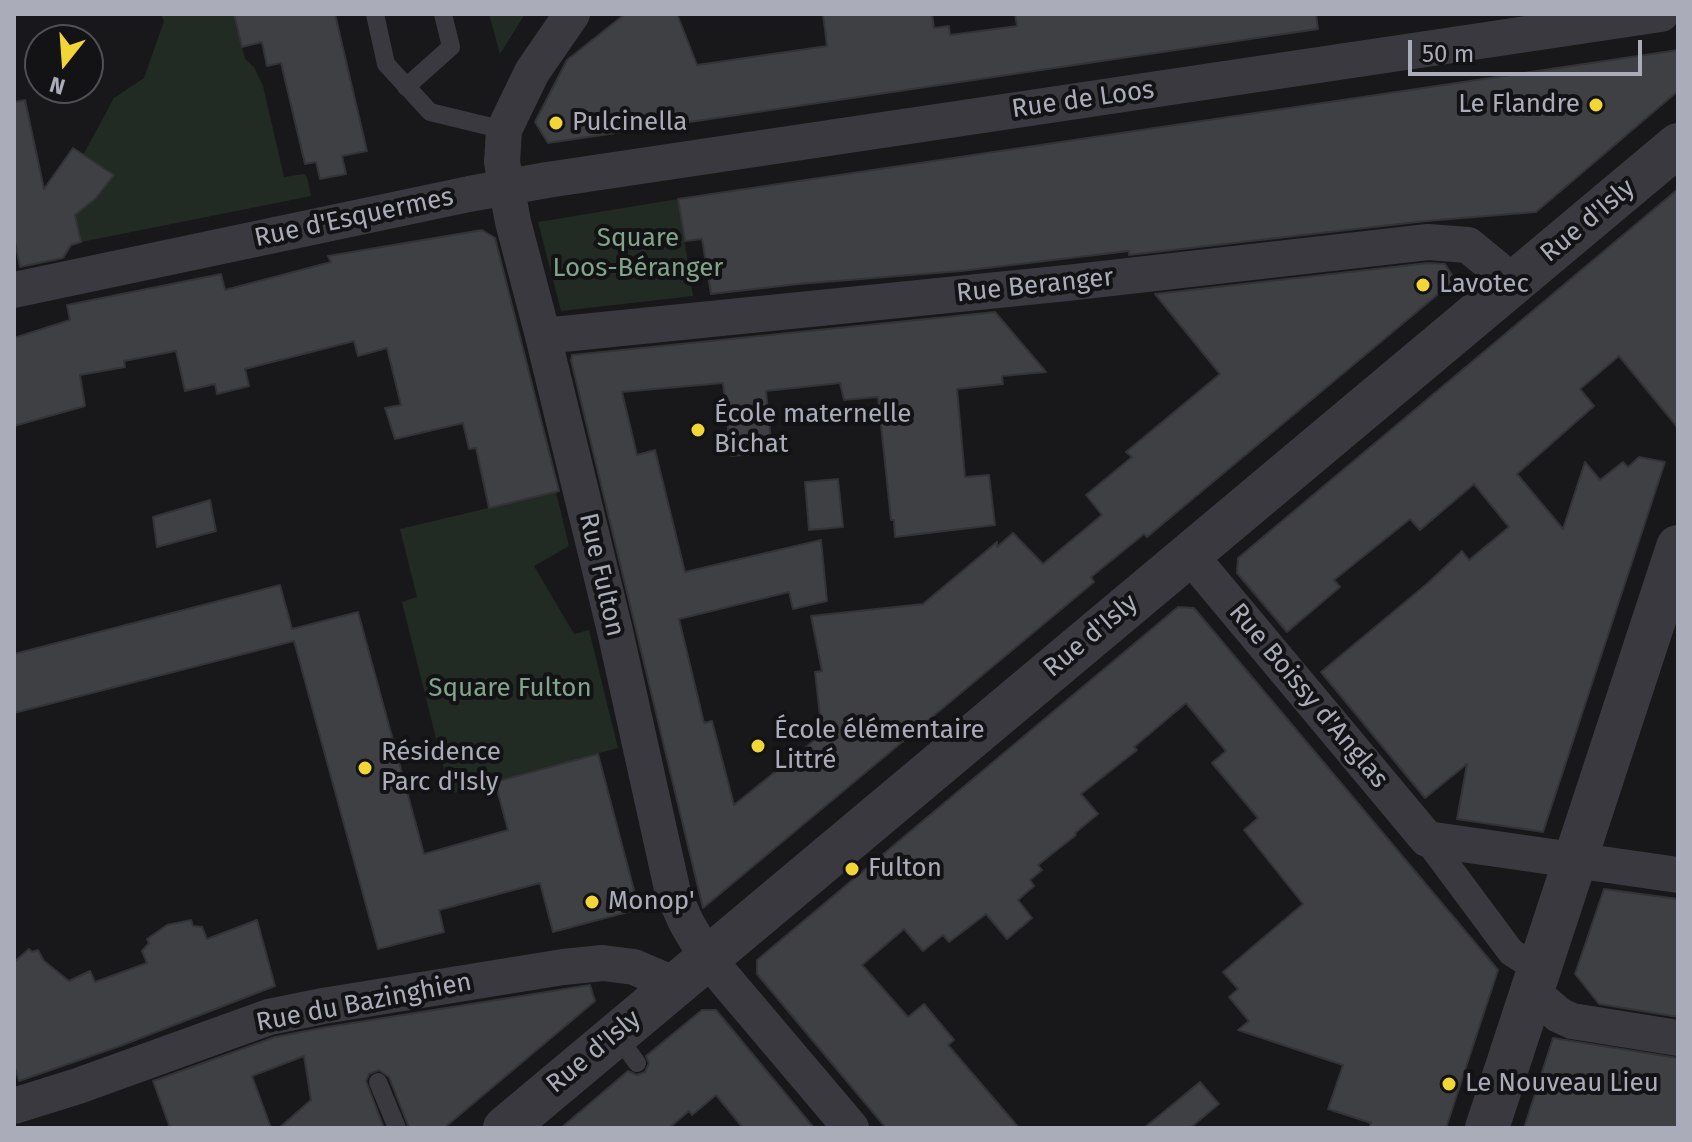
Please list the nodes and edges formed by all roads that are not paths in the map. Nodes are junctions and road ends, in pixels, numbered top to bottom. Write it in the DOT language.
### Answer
graph roads {
  1 [pos="375,14"];
  2 [pos="443,14"];
  3 [pos="572,14"];
  4 [pos="1661,14"];
  5 [pos="406,87"];
  6 [pos="504,130"];
  7 [pos="1678,145"];
  8 [pos="506,188"];
  9 [pos="1511,285"];
  10 [pos="14,290"];
  11 [pos="543,336"];
  12 [pos="1678,547"];
  13 [pos="1189,554"];
  14 [pos="1427,839"];
  15 [pos="1574,860"];
  16 [pos="1678,875"];
  17 [pos="707,958"];
  18 [pos="1536,981"];
  19 [pos="672,987"];
  20 [pos="1678,1038"];
  21 [pos="378,1082"];
  22 [pos="14,1106"];
  23 [pos="397,1128"];
  24 [pos="505,1128"];
  25 [pos="851,1128"];
  26 [pos="1487,1128"];
  1 -- 5 [label="lane"];
  2 -- 5 [label="lane"];
  3 -- 6 [label="street"];
  4 -- 8 [label="street, Rue de Loos"];
  5 -- 6 [label="lane"];
  6 -- 8 [label="street"];
  7 -- 9 [label="street, Rue d'Isly"];
  8 -- 10 [label="street, Rue d'Esquermes"];
  8 -- 11 [label="street, Rue Fulton"];
  9 -- 11 [label="street, Rue Beranger"];
  9 -- 13 [label="street, Rue d'Isly"];
  11 -- 17 [label="street, Rue Fulton"];
  12 -- 15 [label="street"];
  13 -- 14 [label="street, Rue Boissy d'Anglas"];
  13 -- 17 [label="street, Rue d'Isly"];
  14 -- 15 [label="street"];
  14 -- 18 [label="street, Rue Boissy d'Anglas"];
  15 -- 16 [label="street"];
  15 -- 18 [label="street"];
  17 -- 19 [label="street, Rue d'Isly"];
  17 -- 25 [label="street, Rue Fulton"];
  18 -- 20 [label="street"];
  18 -- 26 [label="street"];
  19 -- 22 [label="street, Rue du Bazinghien"];
  19 -- 24 [label="street, Rue d'Isly"];
  21 -- 23 [label="lane"];
}
